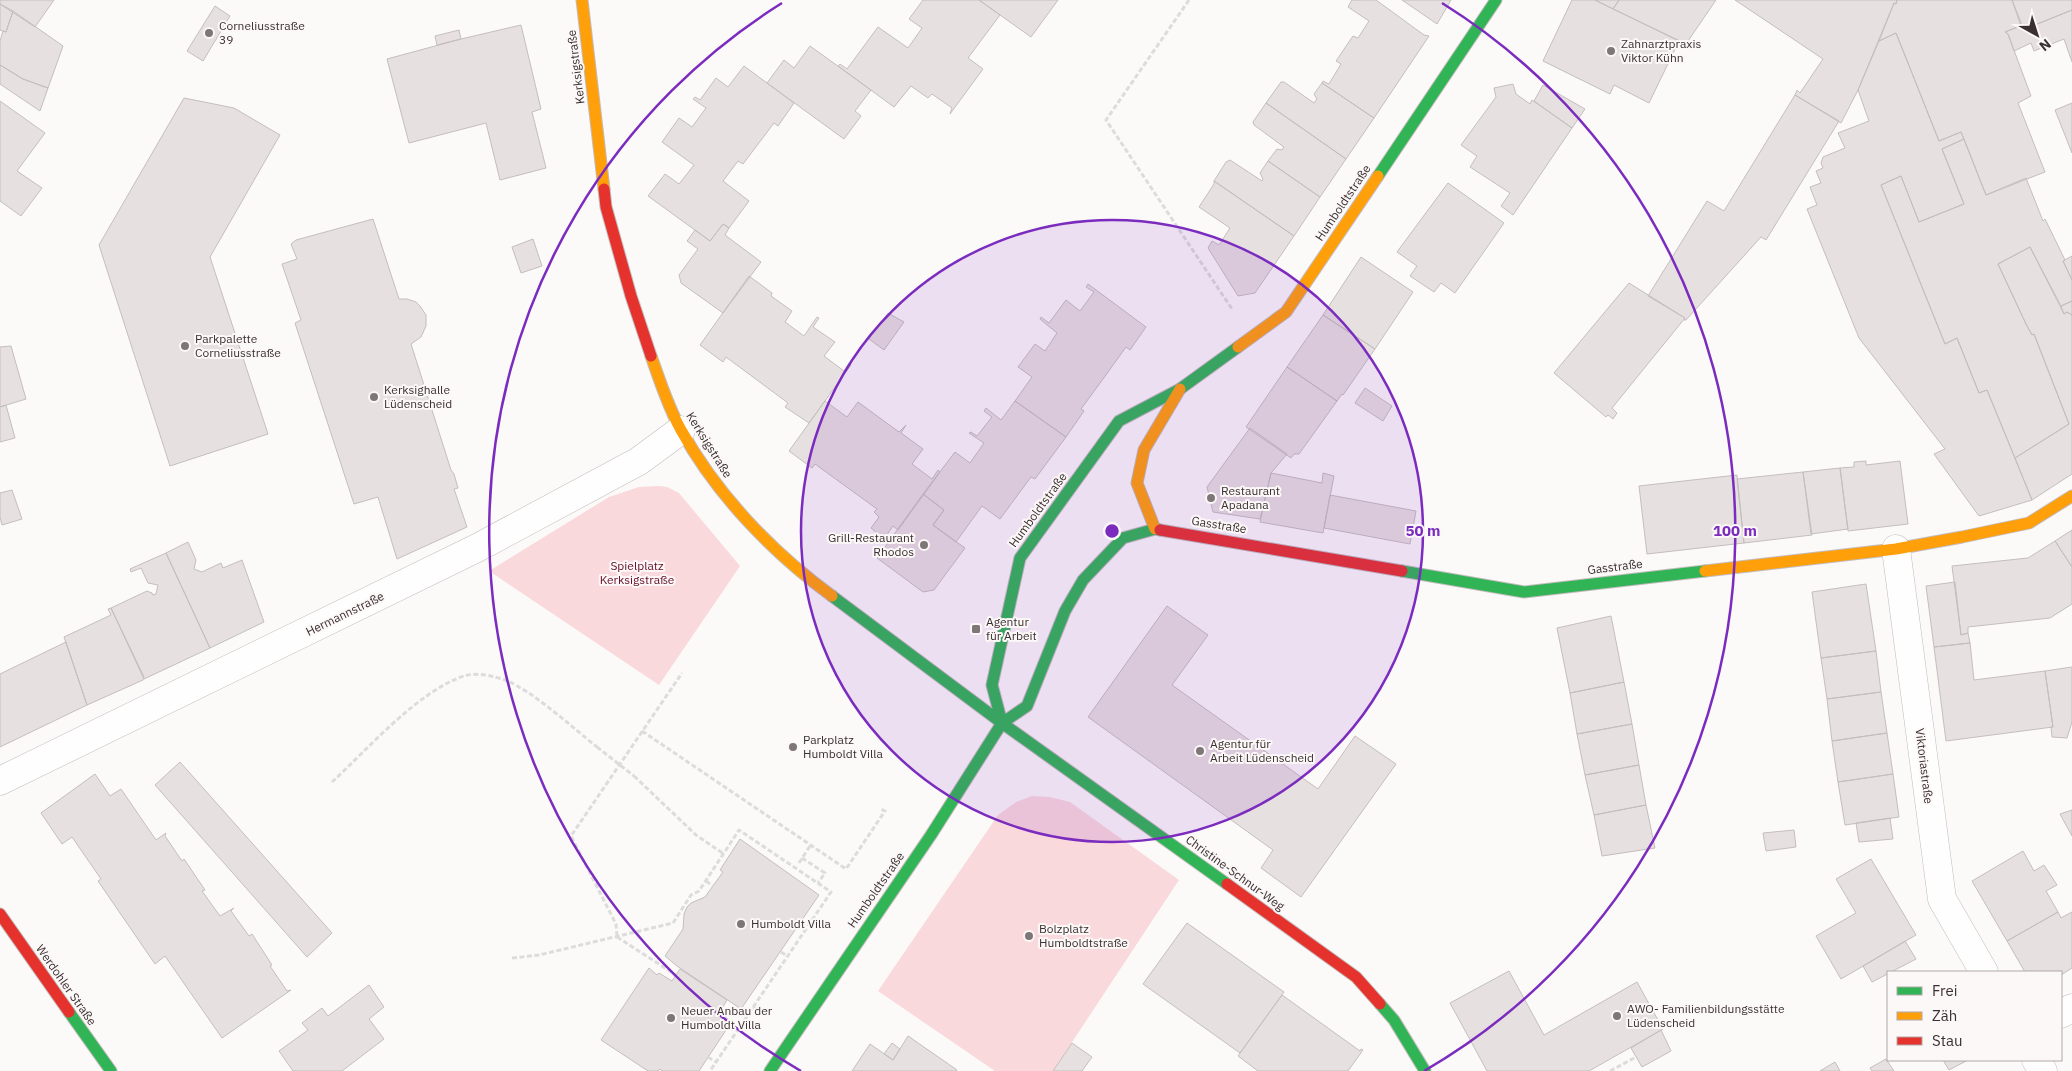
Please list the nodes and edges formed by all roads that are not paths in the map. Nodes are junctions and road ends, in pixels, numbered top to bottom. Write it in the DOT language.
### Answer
graph roads {
  1 [pos="582,0"];
  2 [pos="1496,0"];
  3 [pos="1180,389"];
  4 [pos="681,430"];
  5 [pos="2072,496"];
  6 [pos="1155,529"];
  7 [pos="1896,549"];
  8 [pos="1002,723"];
  9 [pos="0,781"];
  10 [pos="0,914"];
  11 [pos="1983,971"];
  12 [pos="111,1071"];
  13 [pos="770,1071"];
  14 [pos="1425,1071"];
  1 -- 4 [label="street, Kerksigstraße"];
  2 -- 3 [label="street, Humboldtstraße"];
  3 -- 6 [label="street, Humboldtstraße"];
  3 -- 8 [label="street, Humboldtstraße"];
  4 -- 8 [label="street, Kerksigstraße"];
  4 -- 9 [label="street, Hermannstraße"];
  5 -- 7 [label="street, Gasstraße"];
  6 -- 7 [label="street, Gasstraße"];
  6 -- 8 [label="street, Humboldtstraße"];
  7 -- 11 [label="street, Viktoriastraße"];
  8 -- 13 [label="street, Humboldtstraße"];
  8 -- 14 [label="street, Christine-Schnur-Weg"];
  10 -- 12 [label="street, Werdohler Straße"];
}
